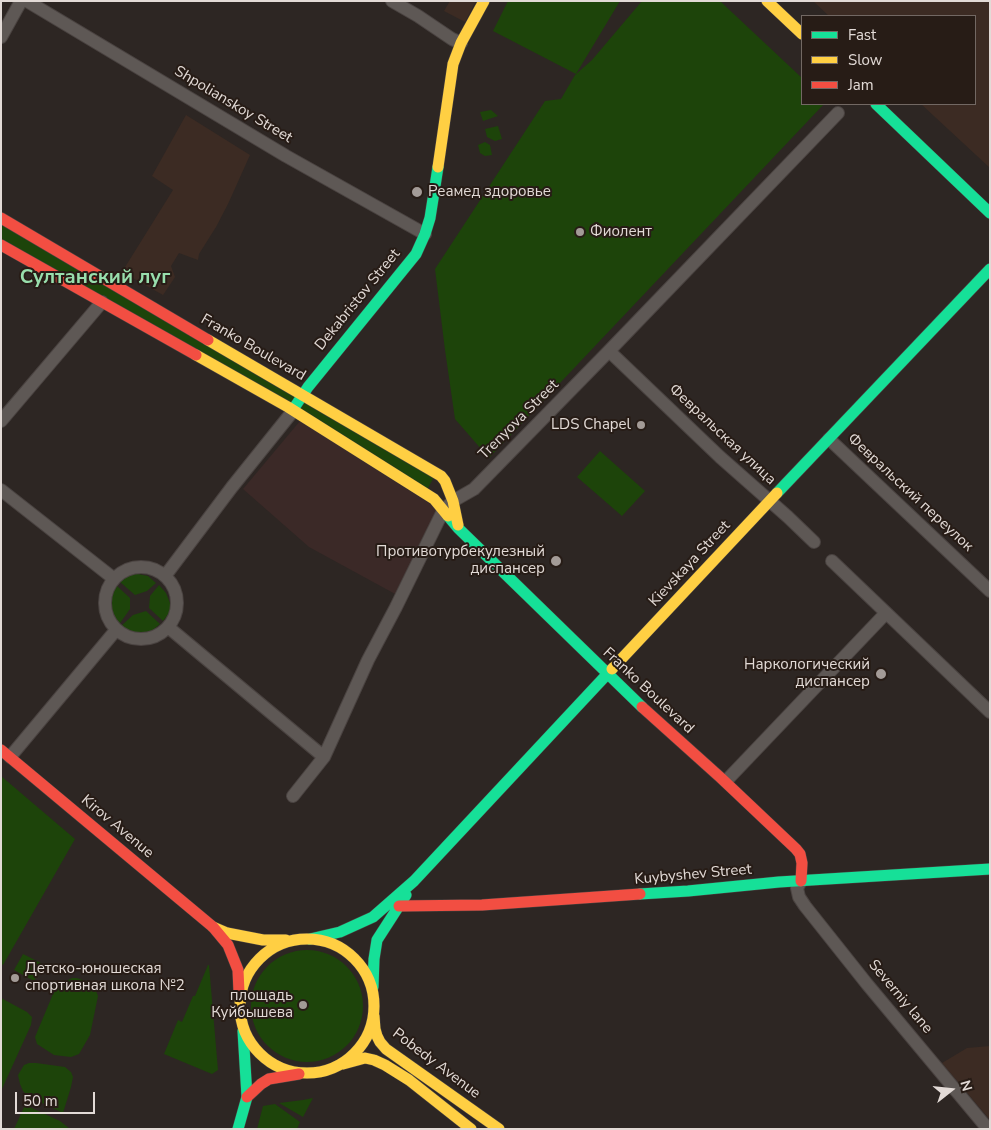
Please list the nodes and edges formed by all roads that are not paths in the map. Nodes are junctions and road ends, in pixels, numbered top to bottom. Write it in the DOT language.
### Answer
graph roads {
  1 [pos="21,1"];
  2 [pos="27,1"];
  3 [pos="392,1"];
  4 [pos="484,1"];
  5 [pos="767,1"];
  6 [pos="801,33"];
  7 [pos="1,37"];
  8 [pos="461,43"];
  9 [pos="877,105"];
  10 [pos="838,113"];
  11 [pos="990,213"];
  12 [pos="1,218"];
  13 [pos="425,234"];
  14 [pos="1,245"];
  15 [pos="990,269"];
  16 [pos="102,302"];
  17 [pos="609,351"];
  18 [pos="303,395"];
  19 [pos="293,411"];
  20 [pos="1,421"];
  21 [pos="829,439"];
  22 [pos="1,490"];
  23 [pos="453,501"];
  24 [pos="770,501"];
  25 [pos="443,511"];
  26 [pos="458,528"];
  27 [pos="814,542"];
  28 [pos="832,560"];
  29 [pos="165,576"];
  30 [pos="113,578"];
  31 [pos="990,591"];
  32 [pos="886,613"];
  33 [pos="168,627"];
  34 [pos="116,630"];
  35 [pos="607,674"];
  36 [pos="990,712"];
  37 [pos="6,753"];
  38 [pos="324,757"];
  39 [pos="726,781"];
  40 [pos="293,796"];
  41 [pos="990,870"];
  42 [pos="801,881"];
  43 [pos="414,882"];
  44 [pos="399,906"];
  45 [pos="213,927"];
  46 [pos="306,939"];
  47 [pos="373,995"];
  48 [pos="373,1012"];
  49 [pos="241,1020"];
  50 [pos="333,1068"];
  51 [pos="300,1074"];
  52 [pos="247,1097"];
  53 [pos="238,1129"];
  54 [pos="471,1129"];
  55 [pos="499,1129"];
  56 [pos="988,1129"];
  1 -- 7 [label="street"];
  2 -- 13 [label="street, Shpolianskoy Street"];
  3 -- 8 [label="street"];
  4 -- 8 [label="main road, Dekabristov Street"];
  5 -- 6 [label="main road"];
  8 -- 13 [label="main road, Dekabristov Street"];
  9 -- 11 [label="main road"];
  10 -- 17 [label="street, Trenyova Street"];
  12 -- 18 [label="main road, Franko Boulevard"];
  13 -- 18 [label="main road, Dekabristov Street"];
  14 -- 16 [label="main road, Franko Boulevard"];
  15 -- 21 [label="main road, Kievskaya Street"];
  16 -- 19 [label="main road, Franko Boulevard"];
  16 -- 20 [label="street"];
  17 -- 23 [label="street, Trenyova Street"];
  17 -- 24 [label="street, Февральская улица"];
  18 -- 19 [label="main road, Dekabristov Street"];
  18 -- 23 [label="main road, Franko Boulevard"];
  19 -- 25 [label="main road, Franko Boulevard"];
  19 -- 29 [label="street, Dekabristov Street"];
  21 -- 24 [label="main road, Kievskaya Street"];
  21 -- 31 [label="street, Февральский переулок"];
  22 -- 30 [label="street"];
  23 -- 25 [label="street, Trenyova Street"];
  23 -- 26 [label="main road, Franko Boulevard"];
  24 -- 27 [label="street, Февральская улица"];
  24 -- 35 [label="main road, Kievskaya Street"];
  25 -- 26 [label="main road, Franko Boulevard"];
  25 -- 38 [label="street, Trenyova Street"];
  26 -- 35 [label="main road, Franko Boulevard"];
  28 -- 32 [label="street"];
  29 -- 30 [label="street"];
  29 -- 33 [label="street"];
  30 -- 34 [label="street"];
  32 -- 36 [label="street"];
  32 -- 39 [label="street"];
  33 -- 34 [label="street"];
  33 -- 38 [label="street"];
  34 -- 37 [label="street"];
  35 -- 39 [label="main road, Franko Boulevard"];
  35 -- 43 [label="main road, Kievskaya Street"];
  37 -- 45 [label="main road, Kirov Avenue"];
  38 -- 40 [label="street, Trenyova Street"];
  39 -- 42 [label="main road, Franko Boulevard"];
  41 -- 42 [label="main road, Kuybyshev Street"];
  42 -- 44 [label="main road, Kuybyshev Street"];
  42 -- 56 [label="street, Severniy lane"];
  43 -- 44 [label="main road, Kievskaya Street"];
  43 -- 46 [label="main road, Kievskaya Street"];
  44 -- 47 [label="main road, Kievskaya Street"];
  45 -- 46 [label="main road"];
  45 -- 49 [label="main road"];
  46 -- 47 [label="main road"];
  46 -- 49 [label="main road"];
  47 -- 48 [label="main road"];
  48 -- 50 [label="main road"];
  48 -- 55 [label="main road, Pobedy Avenue"];
  49 -- 51 [label="main road"];
  49 -- 52 [label="main road"];
  50 -- 51 [label="main road"];
  50 -- 54 [label="main road, Pobedy Avenue"];
  51 -- 52 [label="main road"];
  52 -- 53 [label="main road"];
}
